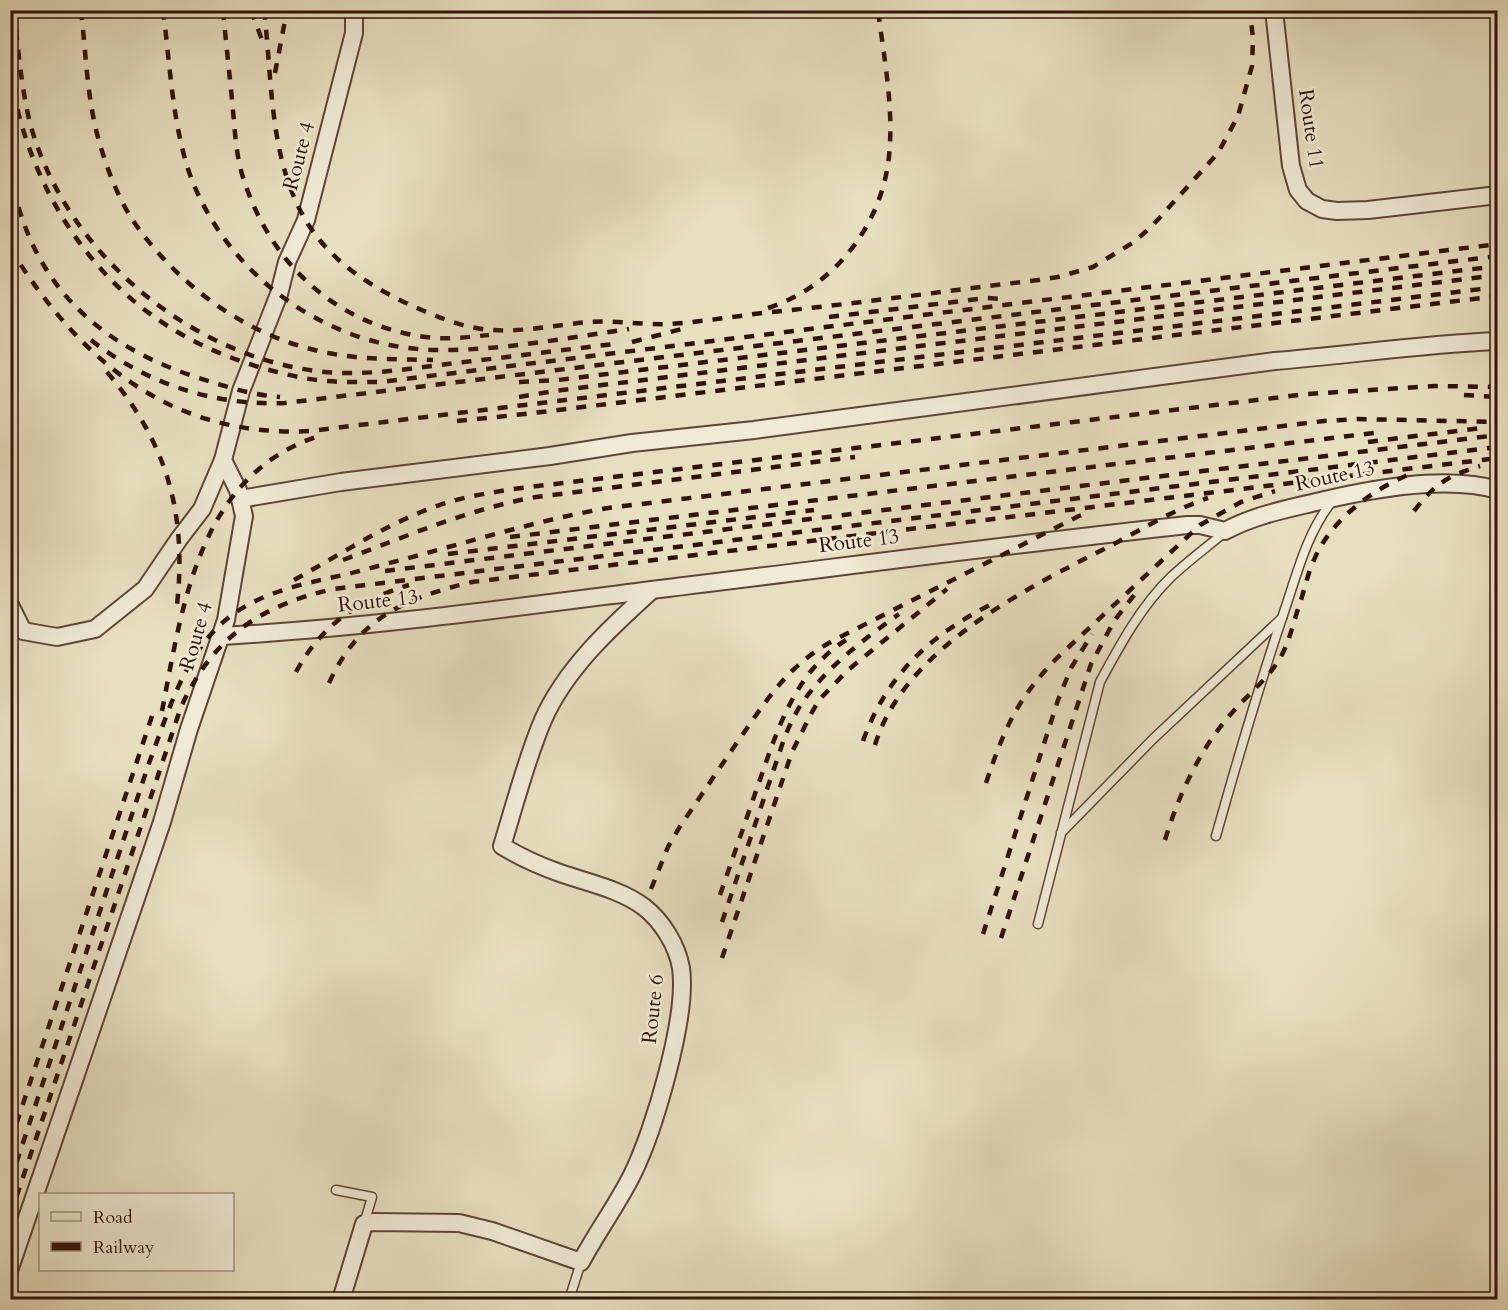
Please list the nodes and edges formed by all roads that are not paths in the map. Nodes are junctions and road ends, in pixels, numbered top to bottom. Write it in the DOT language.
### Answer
graph roads {
  1 [pos="354,10"];
  2 [pos="1274,10"];
  3 [pos="1497,195"];
  4 [pos="1497,341"];
  5 [pos="223,460"];
  6 [pos="1497,490"];
  7 [pos="1335,497"];
  8 [pos="240,499"];
  9 [pos="1226,531"];
  10 [pos="652,590"];
  11 [pos="10,605"];
  12 [pos="1282,618"];
  13 [pos="221,636"];
  14 [pos="1061,833"];
  15 [pos="1215,836"];
  16 [pos="1038,924"];
  17 [pos="336,1190"];
  18 [pos="364,1224"];
  19 [pos="581,1262"];
  20 [pos="10,1268"];
  21 [pos="341,1299"];
  22 [pos="569,1299"];
  1 -- 5 [label="street, Route 4"];
  2 -- 3 [label="street, Route 11"];
  4 -- 8 [label="street"];
  5 -- 8 [label="street, Route 4"];
  5 -- 11 [label="street"];
  6 -- 7 [label="street, Route 13"];
  7 -- 9 [label="street, Route 13"];
  7 -- 12 [label="lane"];
  8 -- 13 [label="street, Route 4"];
  9 -- 10 [label="street, Route 13"];
  9 -- 14 [label="lane"];
  10 -- 13 [label="street, Route 13"];
  10 -- 19 [label="street, Route 6"];
  12 -- 14 [label="lane"];
  12 -- 15 [label="lane"];
  13 -- 20 [label="street, Route 4"];
  14 -- 16 [label="lane"];
  17 -- 18 [label="lane"];
  18 -- 19 [label="street"];
  18 -- 21 [label="street"];
  19 -- 22 [label="lane"];
}
